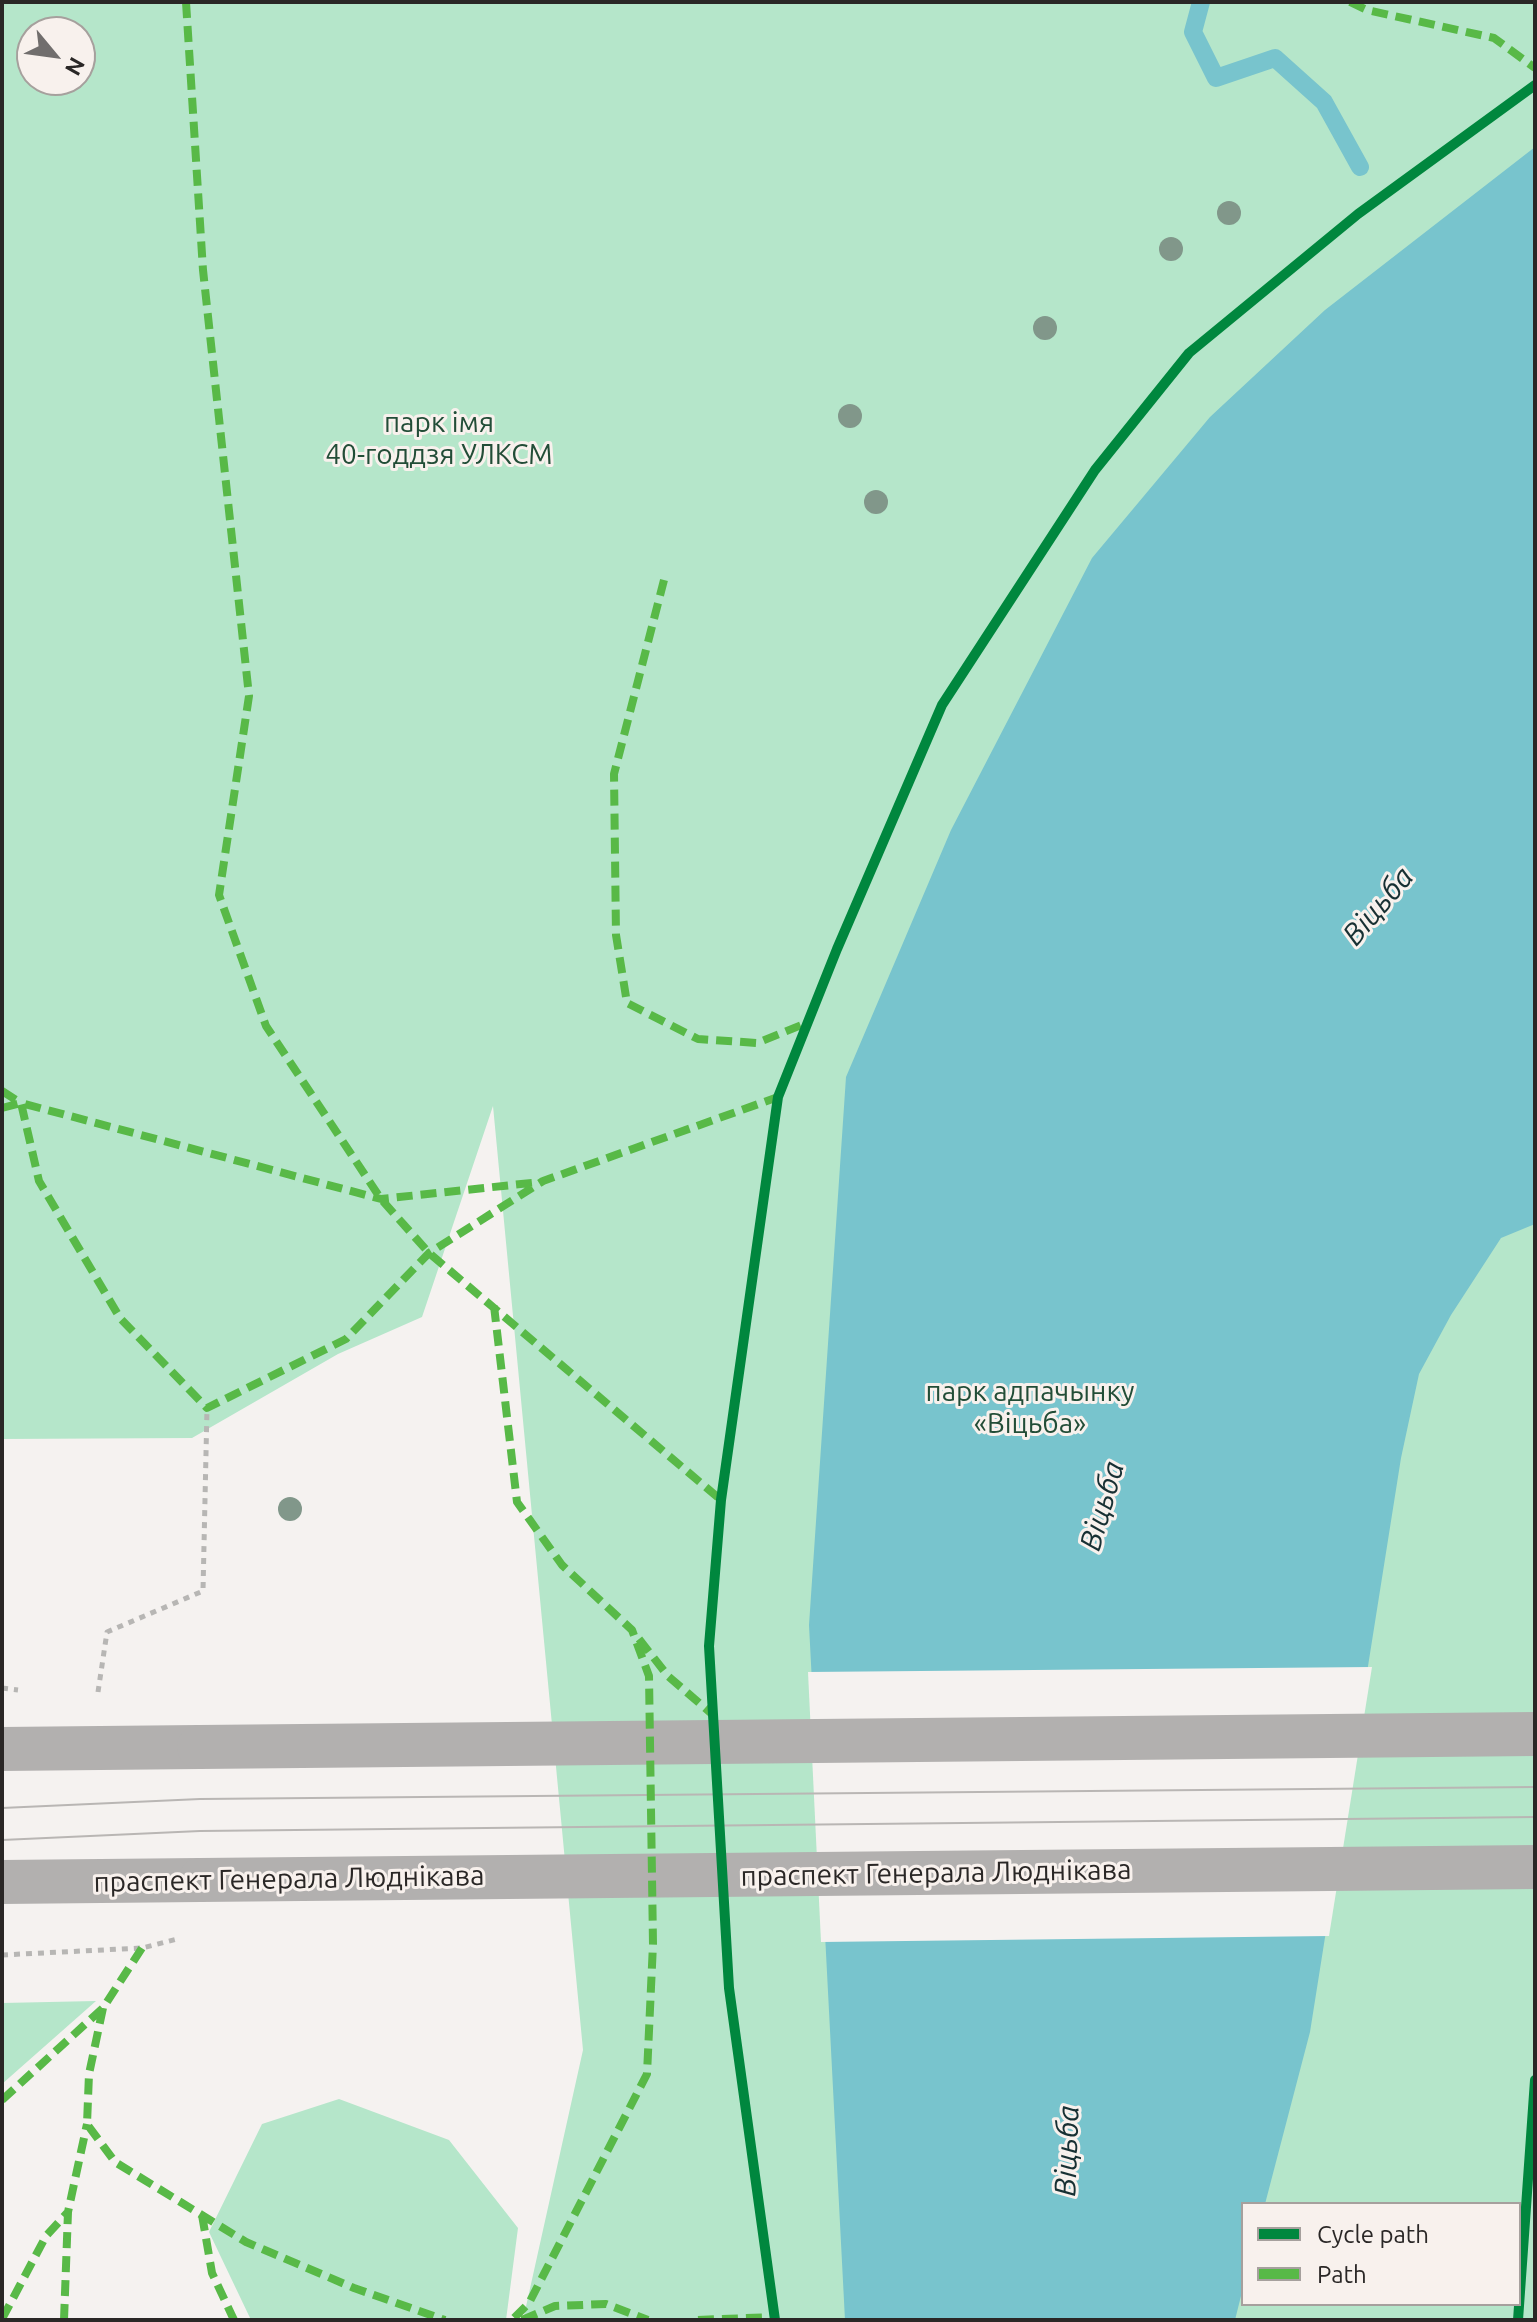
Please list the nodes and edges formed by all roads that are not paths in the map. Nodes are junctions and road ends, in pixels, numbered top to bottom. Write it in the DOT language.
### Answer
graph roads {
  1 [pos="1535,1734"];
  2 [pos="2,1749"];
  3 [pos="1535,1867"];
  4 [pos="2,1882"];
  1 -- 2 [label="main road, bridge"];
  3 -- 4 [label="main road, праспект Генерала Люднікава, bridge"];
}
